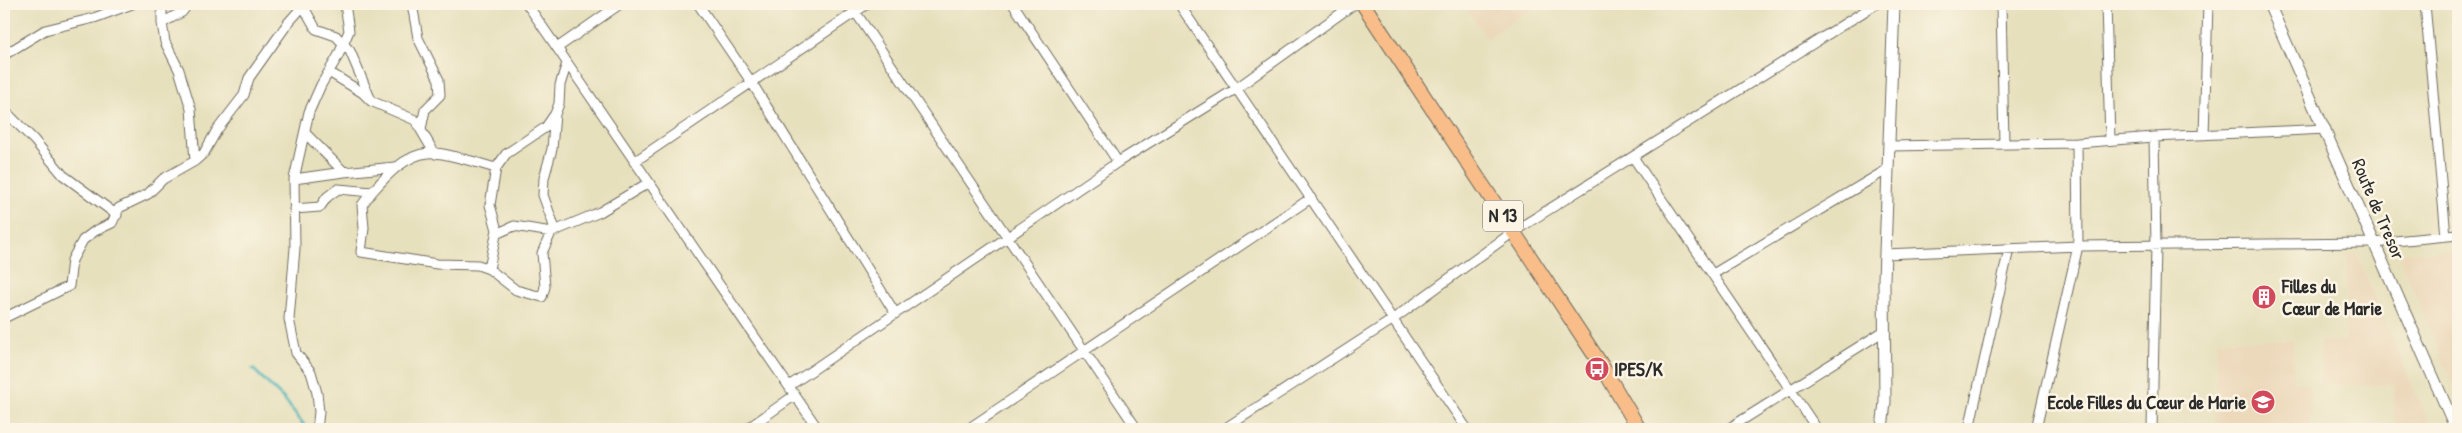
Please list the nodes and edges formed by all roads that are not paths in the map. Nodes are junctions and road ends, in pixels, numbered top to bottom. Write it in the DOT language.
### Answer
graph roads {
  1 [pos="132,4"];
  2 [pos="162,4"];
  3 [pos="188,4"];
  4 [pos="345,4"];
  5 [pos="412,4"];
  6 [pos="526,4"];
  7 [pos="620,4"];
  8 [pos="698,4"];
  9 [pos="867,4"];
  10 [pos="1013,4"];
  11 [pos="1179,4"];
  12 [pos="1354,4"];
  13 [pos="1363,4"];
  14 [pos="1876,4"];
  15 [pos="1894,4"];
  16 [pos="2001,4"];
  17 [pos="2106,4"];
  18 [pos="2208,4"];
  19 [pos="2269,4"];
  20 [pos="2425,4"];
  21 [pos="303,5"];
  22 [pos="853,8"];
  23 [pos="162,23"];
  24 [pos="343,42"];
  25 [pos="556,48"];
  26 [pos="4,55"];
  27 [pos="567,64"];
  28 [pos="329,72"];
  29 [pos="752,83"];
  30 [pos="1237,88"];
  31 [pos="371,101"];
  32 [pos="4,110"];
  33 [pos="555,114"];
  34 [pos="2326,129"];
  35 [pos="421,130"];
  36 [pos="305,133"];
  37 [pos="2204,135"];
  38 [pos="2154,137"];
  39 [pos="2110,140"];
  40 [pos="2077,143"];
  41 [pos="2004,144"];
  42 [pos="1889,146"];
  43 [pos="435,154"];
  44 [pos="1633,157"];
  45 [pos="195,161"];
  46 [pos="634,162"];
  47 [pos="1118,162"];
  48 [pos="398,167"];
  49 [pos="496,168"];
  50 [pos="1888,169"];
  51 [pos="344,172"];
  52 [pos="294,179"];
  53 [pos="648,183"];
  54 [pos="372,192"];
  55 [pos="1311,198"];
  56 [pos="294,209"];
  57 [pos="117,215"];
  58 [pos="552,232"];
  59 [pos="1513,232"];
  60 [pos="496,234"];
  61 [pos="2458,235"];
  62 [pos="2446,236"];
  63 [pos="1007,237"];
  64 [pos="2374,243"];
  65 [pos="2078,246"];
  66 [pos="2156,246"];
  67 [pos="2009,248"];
  68 [pos="1885,254"];
  69 [pos="489,270"];
  70 [pos="1713,274"];
  71 [pos="895,313"];
  72 [pos="4,318"];
  73 [pos="1392,320"];
  74 [pos="1884,331"];
  75 [pos="1085,352"];
  76 [pos="789,386"];
  77 [pos="1790,392"];
  78 [pos="795,395"];
  79 [pos="317,429"];
  80 [pos="747,429"];
  81 [pos="818,429"];
  82 [pos="968,429"];
  83 [pos="1137,429"];
  84 [pos="1224,429"];
  85 [pos="1467,429"];
  86 [pos="1639,429"];
  87 [pos="1728,429"];
  88 [pos="1818,429"];
  89 [pos="1882,429"];
  90 [pos="1969,429"];
  91 [pos="2036,429"];
  92 [pos="2152,429"];
  93 [pos="2456,429"];
  1 -- 26 [label="street"];
  2 -- 23 [label="street"];
  3 -- 23 [label="street"];
  4 -- 24 [label="street"];
  5 -- 35 [label="street"];
  6 -- 25 [label="street"];
  7 -- 25 [label="street"];
  8 -- 29 [label="street"];
  9 -- 22 [label="street"];
  10 -- 47 [label="street"];
  11 -- 30 [label="street"];
  12 -- 30 [label="street"];
  13 -- 59 [label="main road, N 13"];
  14 -- 44 [label="street"];
  15 -- 42 [label="street"];
  16 -- 41 [label="street"];
  17 -- 39 [label="street"];
  18 -- 37 [label="street"];
  19 -- 34 [label="street, Route de Tresor"];
  20 -- 62 [label="street"];
  21 -- 24 [label="street"];
  21 -- 45 [label="street"];
  22 -- 29 [label="street"];
  22 -- 63 [label="street"];
  23 -- 45 [label="street"];
  24 -- 28 [label="street"];
  24 -- 31 [label="street"];
  25 -- 27 [label="street"];
  27 -- 33 [label="street"];
  27 -- 46 [label="street"];
  28 -- 31 [label="street"];
  28 -- 36 [label="street"];
  29 -- 46 [label="street"];
  29 -- 71 [label="street"];
  30 -- 47 [label="street"];
  30 -- 55 [label="street"];
  31 -- 35 [label="street"];
  32 -- 57 [label="street"];
  33 -- 49 [label="street"];
  33 -- 58 [label="street"];
  34 -- 37 [label="street"];
  34 -- 64 [label="street, Route de Tresor"];
  35 -- 43 [label="street"];
  36 -- 51 [label="street"];
  36 -- 52 [label="street"];
  37 -- 38 [label="street"];
  38 -- 39 [label="street"];
  38 -- 66 [label="street"];
  39 -- 40 [label="street"];
  40 -- 41 [label="street"];
  40 -- 65 [label="street"];
  41 -- 42 [label="street"];
  42 -- 50 [label="street"];
  43 -- 48 [label="street"];
  43 -- 49 [label="street"];
  44 -- 59 [label="street"];
  44 -- 70 [label="street"];
  45 -- 57 [label="street"];
  46 -- 53 [label="street"];
  47 -- 63 [label="street"];
  48 -- 51 [label="street"];
  48 -- 54 [label="street"];
  49 -- 60 [label="street"];
  50 -- 68 [label="street"];
  50 -- 70 [label="street"];
  51 -- 52 [label="street"];
  52 -- 56 [label="street"];
  53 -- 58 [label="street"];
  53 -- 76 [label="street"];
  54 -- 56 [label="street"];
  54 -- 69 [label="street"];
  55 -- 73 [label="street"];
  55 -- 75 [label="street"];
  56 -- 79 [label="street"];
  57 -- 72 [label="street"];
  58 -- 60 [label="street"];
  58 -- 69 [label="street"];
  59 -- 73 [label="street"];
  59 -- 86 [label="main road, N 13"];
  60 -- 69 [label="street"];
  61 -- 62 [label="street"];
  62 -- 64 [label="street"];
  63 -- 71 [label="street"];
  63 -- 75 [label="street"];
  64 -- 66 [label="street"];
  64 -- 93 [label="street, Route de Tresor"];
  65 -- 66 [label="street"];
  65 -- 67 [label="street"];
  65 -- 91 [label="street"];
  66 -- 92 [label="street"];
  67 -- 68 [label="street"];
  67 -- 90 [label="street"];
  68 -- 74 [label="street"];
  70 -- 77 [label="street"];
  71 -- 76 [label="street"];
  73 -- 84 [label="street"];
  73 -- 85 [label="street"];
  74 -- 77 [label="street"];
  74 -- 89 [label="street"];
  75 -- 82 [label="street"];
  75 -- 83 [label="street"];
  76 -- 78 [label="street"];
  77 -- 87 [label="street"];
  77 -- 88 [label="street"];
  78 -- 80 [label="street"];
  78 -- 81 [label="street"];
}
